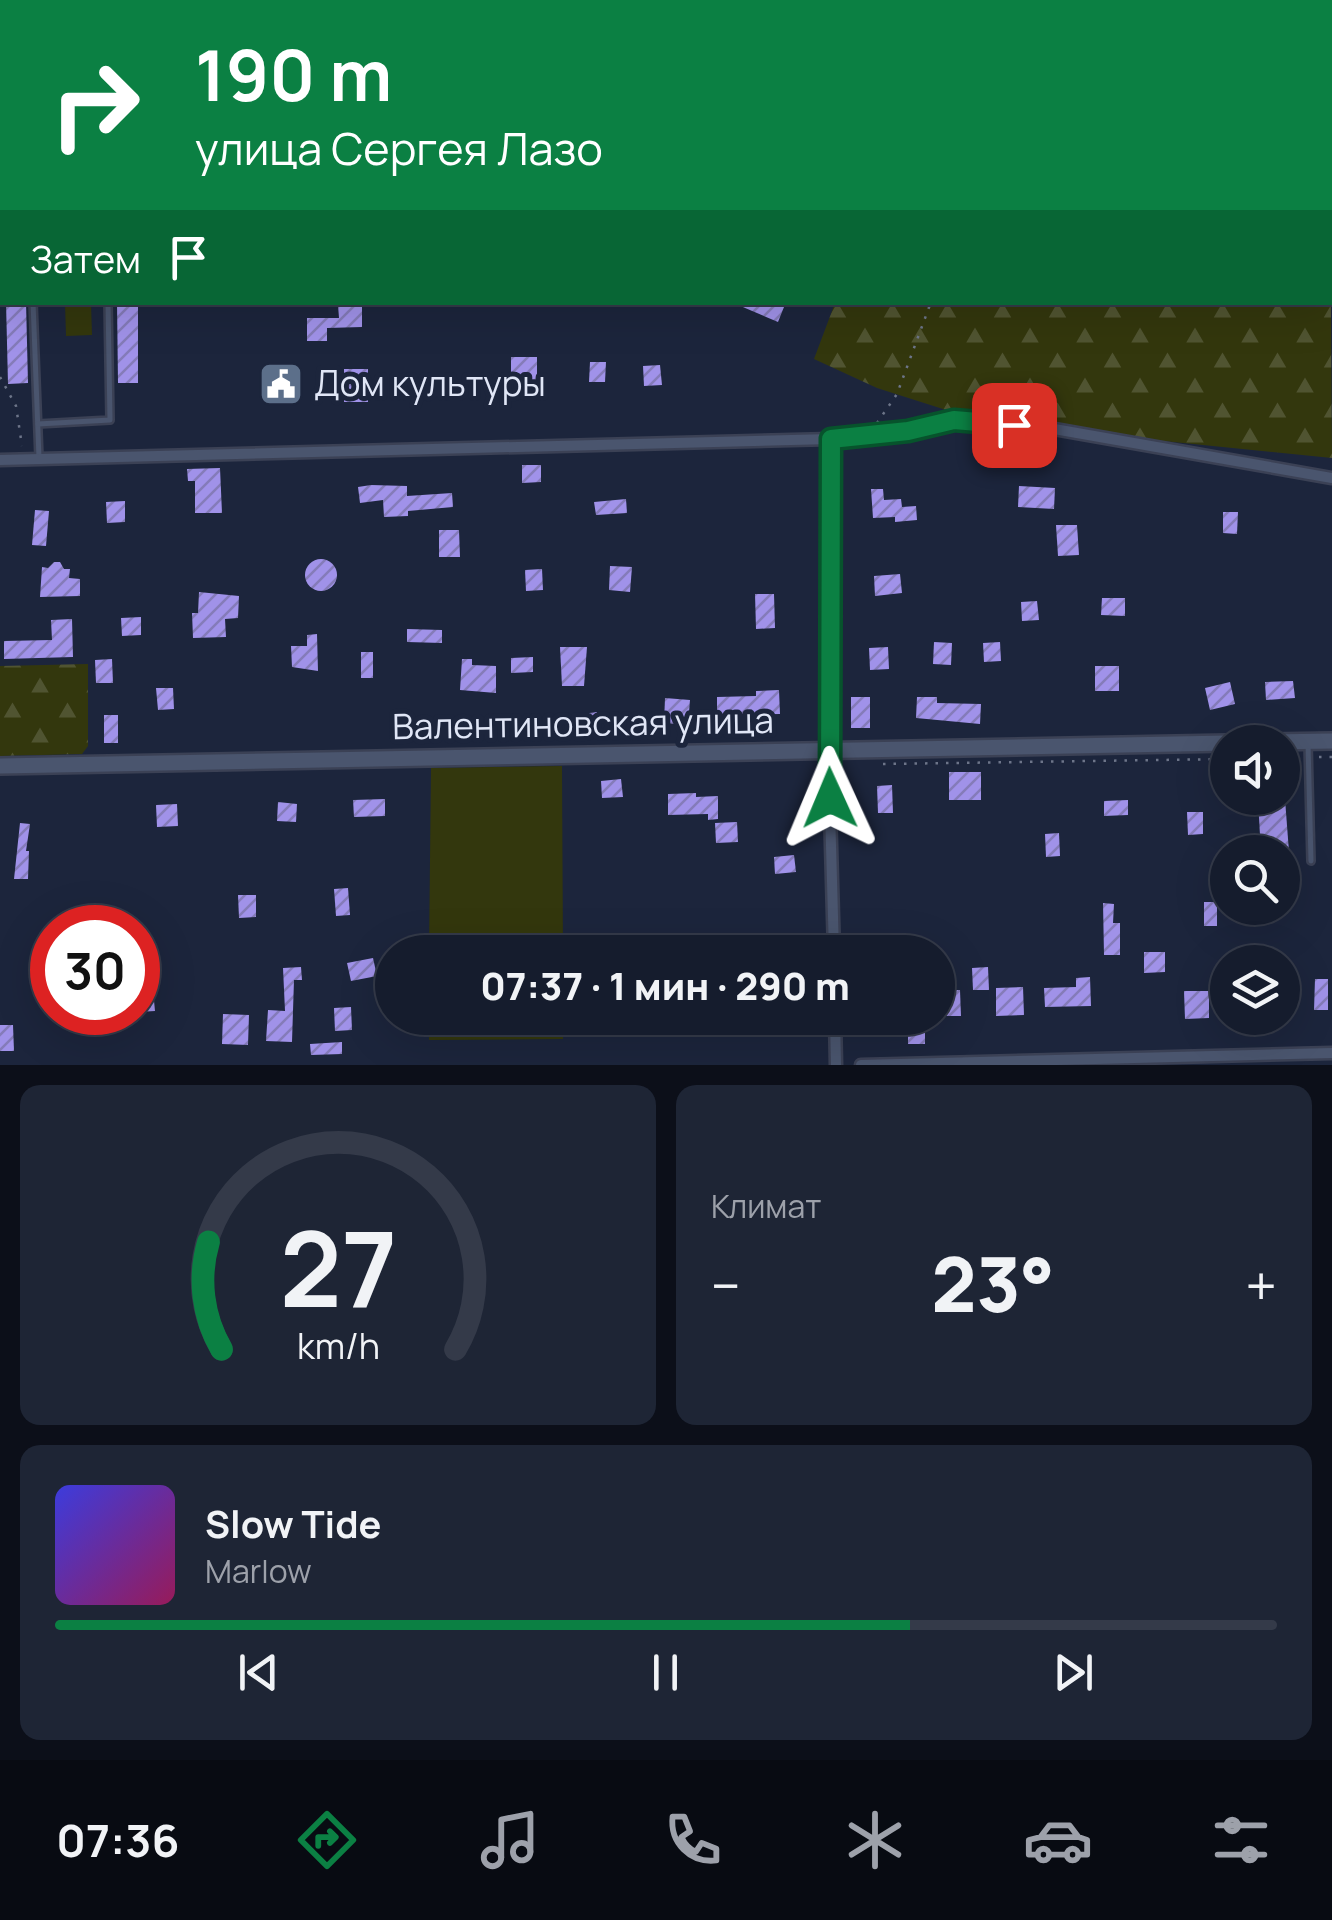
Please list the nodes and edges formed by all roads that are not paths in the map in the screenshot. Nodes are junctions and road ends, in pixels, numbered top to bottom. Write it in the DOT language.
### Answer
graph roads {
  1 [pos="33,305"];
  2 [pos="108,305"];
  3 [pos="38,424"];
  4 [pos="831,439"];
  5 [pos="39,458"];
  6 [pos="0,460"];
  7 [pos="1332,478"];
  8 [pos="1300,742"];
  9 [pos="1308,742"];
  10 [pos="1332,742"];
  11 [pos="1210,743"];
  12 [pos="828,750"];
  13 [pos="0,766"];
  14 [pos="1311,861"];
  15 [pos="833,935"];
  16 [pos="835,1035"];
  17 [pos="1332,1053"];
  18 [pos="836,1065"];
  19 [pos="860,1065"];
  1 -- 3 [label="lane"];
  2 -- 3 [label="lane"];
  3 -- 5 [label="lane"];
  4 -- 5 [label="street"];
  4 -- 7 [label="street"];
  4 -- 12 [label="street"];
  5 -- 6 [label="street"];
  8 -- 9 [label="main road"];
  9 -- 10 [label="main road"];
  9 -- 14 [label="lane"];
  11 -- 12 [label="main road, Валентиновская улица"];
  12 -- 13 [label="main road, Валентиновская улица"];
  12 -- 15 [label="street"];
  16 -- 18 [label="street"];
  17 -- 19 [label="street"];
}
